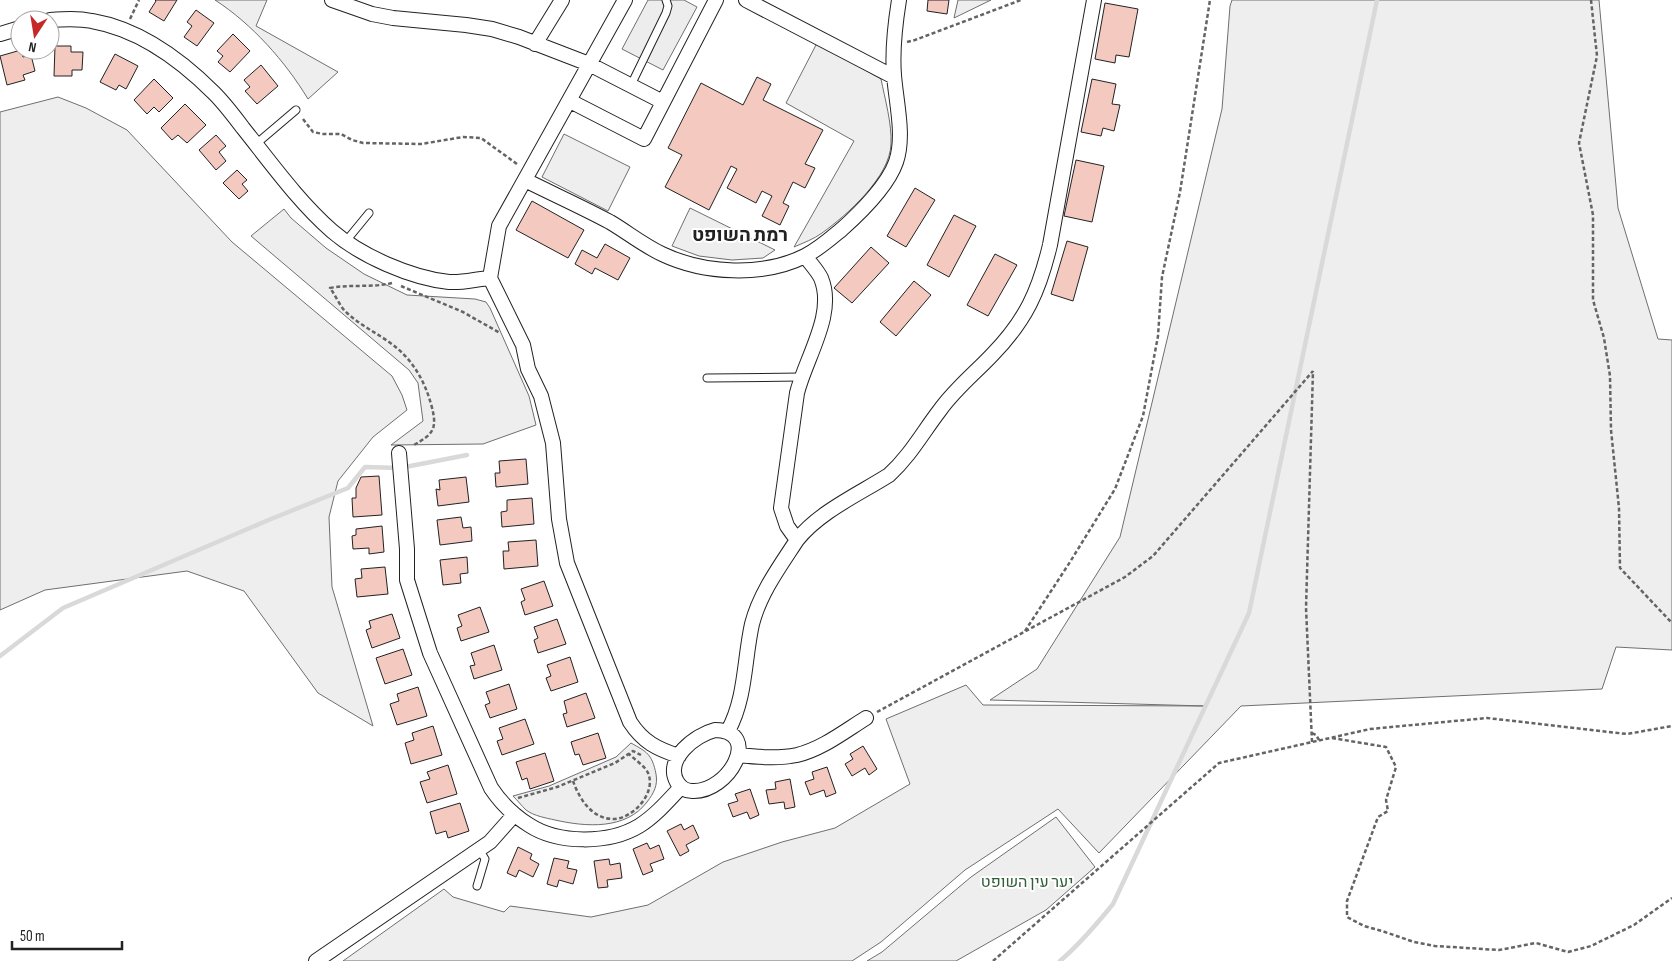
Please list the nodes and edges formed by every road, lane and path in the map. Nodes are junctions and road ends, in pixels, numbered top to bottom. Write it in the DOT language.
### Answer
graph roads {
  1 [pos="139,0"];
  2 [pos="332,0"];
  3 [pos="562,0"];
  4 [pos="625,0"];
  5 [pos="666,0"];
  6 [pos="716,0"];
  7 [pos="746,0"];
  8 [pos="899,0"];
  9 [pos="1021,0"];
  10 [pos="1094,0"];
  11 [pos="1210,0"];
  12 [pos="1591,0"];
  13 [pos="60,19"];
  14 [pos="124,31"];
  15 [pos="535,44"];
  16 [pos="893,45"];
  17 [pos="589,64"];
  18 [pos="894,77"];
  19 [pos="631,85"];
  20 [pos="570,101"];
  21 [pos="663,102"];
  22 [pos="296,110"];
  23 [pos="256,144"];
  24 [pos="527,176"];
  25 [pos="369,213"];
  26 [pos="346,241"];
  27 [pos="804,256"];
  28 [pos="385,278"];
  29 [pos="490,278"];
  30 [pos="401,286"];
  31 [pos="522,345"];
  32 [pos="801,377"];
  33 [pos="707,378"];
  34 [pos="400,453"];
  35 [pos="797,540"];
  36 [pos="1672,623"];
  37 [pos="1025,631"];
  38 [pos="866,718"];
  39 [pos="1672,726"];
  40 [pos="728,732"];
  41 [pos="1312,733"];
  42 [pos="1331,738"];
  43 [pos="1319,740"];
  44 [pos="1312,742"];
  45 [pos="629,754"];
  46 [pos="738,755"];
  47 [pos="643,756"];
  48 [pos="679,756"];
  49 [pos="572,780"];
  50 [pos="681,787"];
  51 [pos="501,802"];
  52 [pos="514,815"];
  53 [pos="479,849"];
  54 [pos="477,886"];
  55 [pos="1672,898"];
  56 [pos="316,961"];
  57 [pos="993,961"];
  1 -- 14 [label="path"];
  2 -- 15 [label="street"];
  3 -- 15 [label="street"];
  4 -- 17 [label="street"];
  5 -- 19 [label="lane"];
  6 -- 21 [label="street"];
  7 -- 18 [label="street"];
  8 -- 16 [label="street"];
  9 -- 16 [label="path"];
  10 -- 35 [label="street"];
  11 -- 37 [label="path"];
  12 -- 36 [label="path"];
  13 -- 14 [label="street"];
  14 -- 23 [label="street"];
  15 -- 17 [label="street"];
  16 -- 18 [label="street"];
  17 -- 19 [label="street"];
  17 -- 20 [label="street"];
  18 -- 27 [label="street"];
  19 -- 21 [label="street"];
  20 -- 21 [label="street"];
  20 -- 24 [label="street"];
  22 -- 23 [label="lane"];
  22 -- 24 [label="path"];
  23 -- 26 [label="street"];
  24 -- 27 [label="street"];
  24 -- 29 [label="street"];
  25 -- 26 [label="lane"];
  26 -- 29 [label="street"];
  27 -- 32 [label="street"];
  28 -- 34 [label="path"];
  29 -- 31 [label="street"];
  30 -- 31 [label="path"];
  31 -- 48 [label="street"];
  32 -- 33 [label="lane"];
  32 -- 35 [label="street"];
  34 -- 51 [label="street"];
  35 -- 40 [label="street"];
  37 -- 38 [label="path"];
  37 -- 41 [label="path"];
  38 -- 46 [label="street"];
  39 -- 42 [label="path"];
  40 -- 46 [label="street"];
  40 -- 48 [label="street"];
  41 -- 43 [label="path"];
  41 -- 44 [label="path"];
  42 -- 43 [label="path"];
  42 -- 55 [label="path"];
  43 -- 44 [label="path"];
  44 -- 57 [label="path"];
  45 -- 47 [label="path"];
  45 -- 49 [label="path"];
  45 -- 49 [label="path"];
  46 -- 50 [label="street"];
  48 -- 50 [label="street"];
  49 -- 51 [label="path"];
  50 -- 52 [label="street"];
  51 -- 52 [label="street"];
  52 -- 53 [label="street"];
  53 -- 54 [label="lane"];
  53 -- 56 [label="street"];
}
